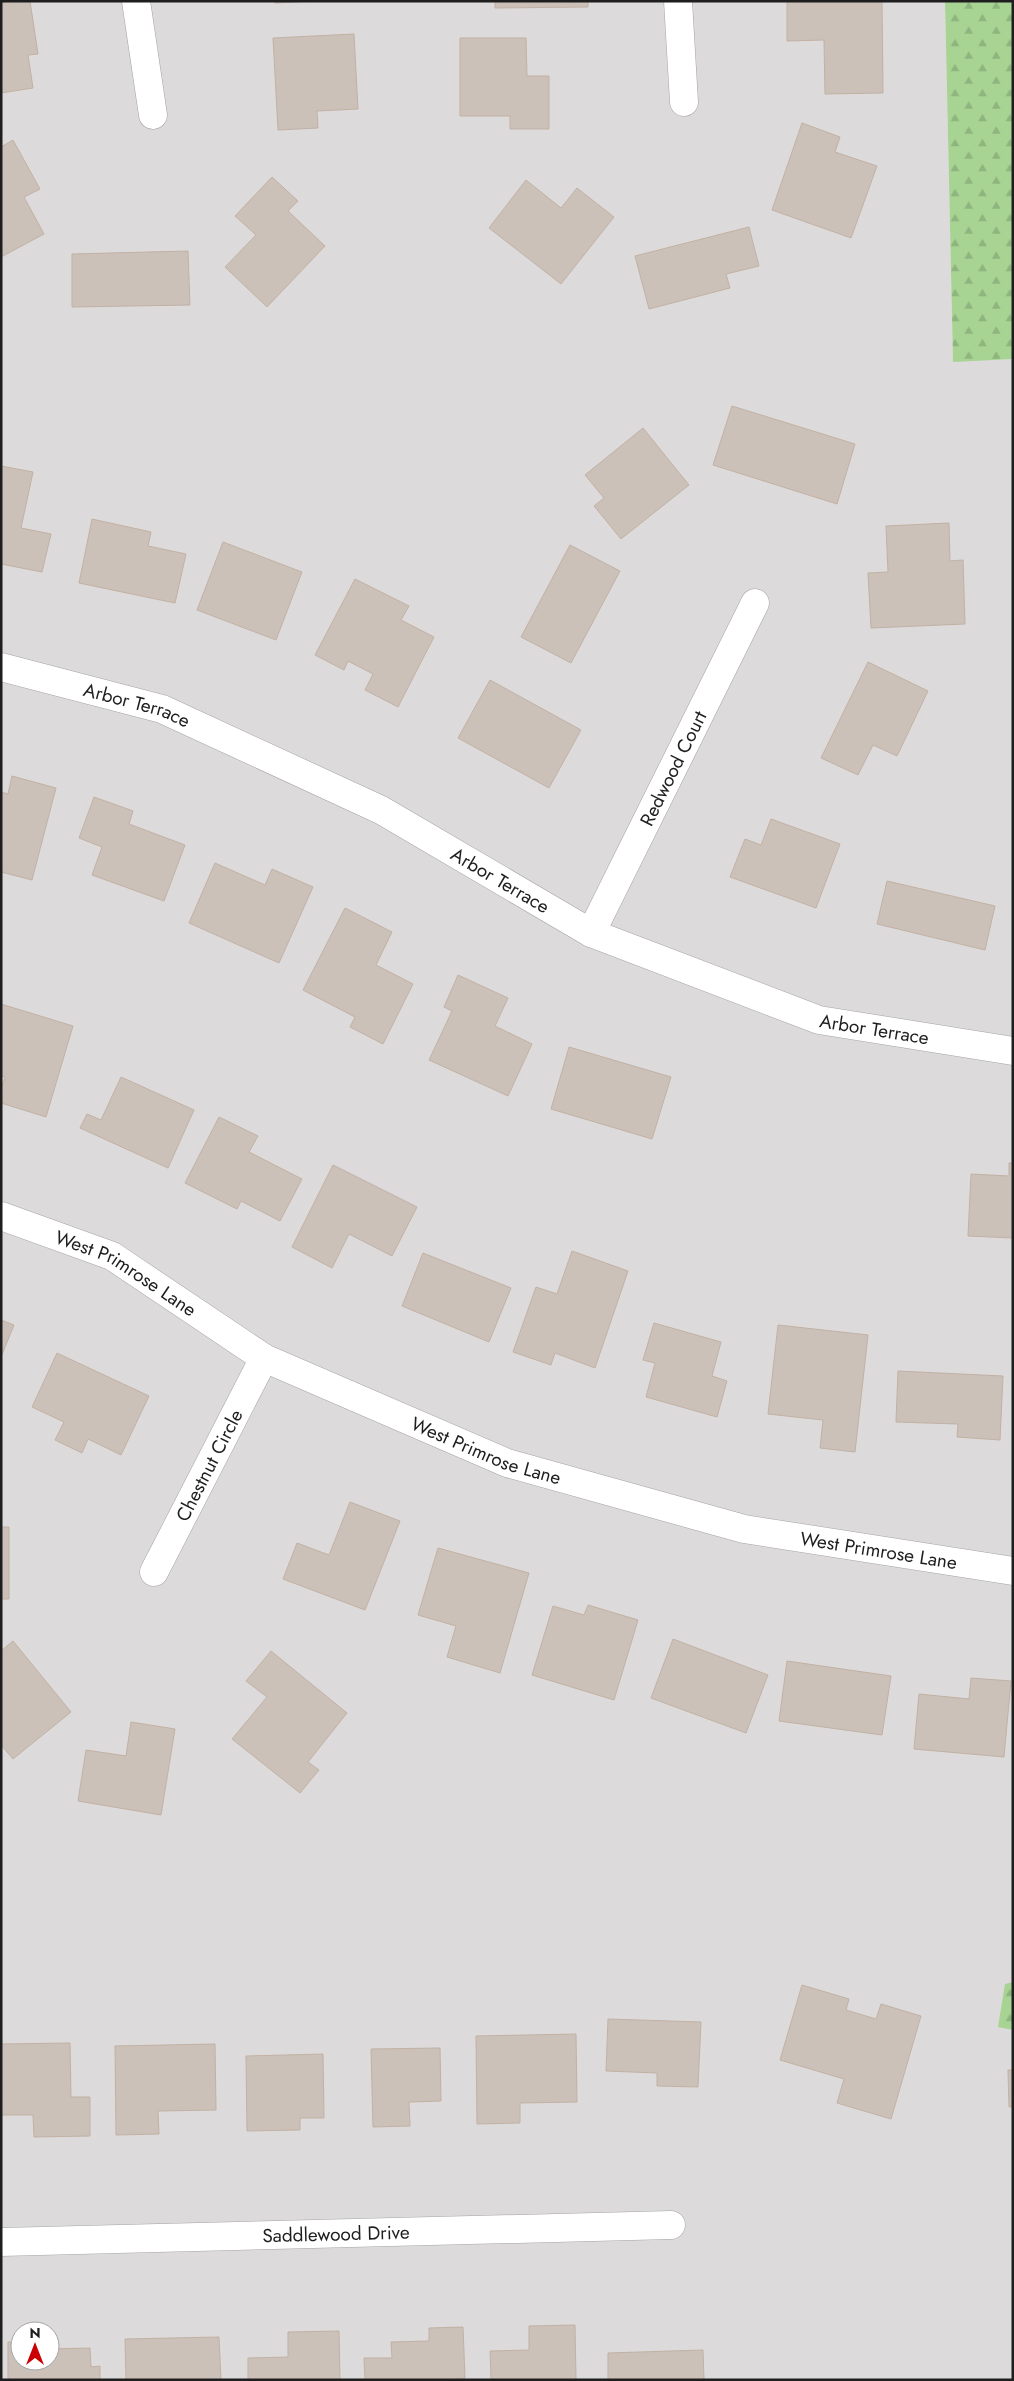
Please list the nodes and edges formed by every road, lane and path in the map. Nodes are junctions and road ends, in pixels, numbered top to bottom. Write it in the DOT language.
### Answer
graph roads {
  1 [pos="136,1"];
  2 [pos="678,1"];
  3 [pos="684,102"];
  4 [pos="153,115"];
  5 [pos="755,603"];
  6 [pos="1,667"];
  7 [pos="591,934"];
  8 [pos="1013,1051"];
  9 [pos="1,1216"];
  10 [pos="264,1358"];
  11 [pos="1013,1571"];
  12 [pos="154,1572"];
  13 [pos="671,2225"];
  14 [pos="1,2242"];
  1 -- 4 [label="street"];
  2 -- 3 [label="street"];
  5 -- 7 [label="street, Redwood Court"];
  6 -- 7 [label="street, Arbor Terrace"];
  7 -- 8 [label="street, Arbor Terrace"];
  9 -- 10 [label="street, West Primrose Lane"];
  10 -- 11 [label="street, West Primrose Lane"];
  10 -- 12 [label="street, Chestnut Circle"];
  13 -- 14 [label="street, Saddlewood Drive"];
}
